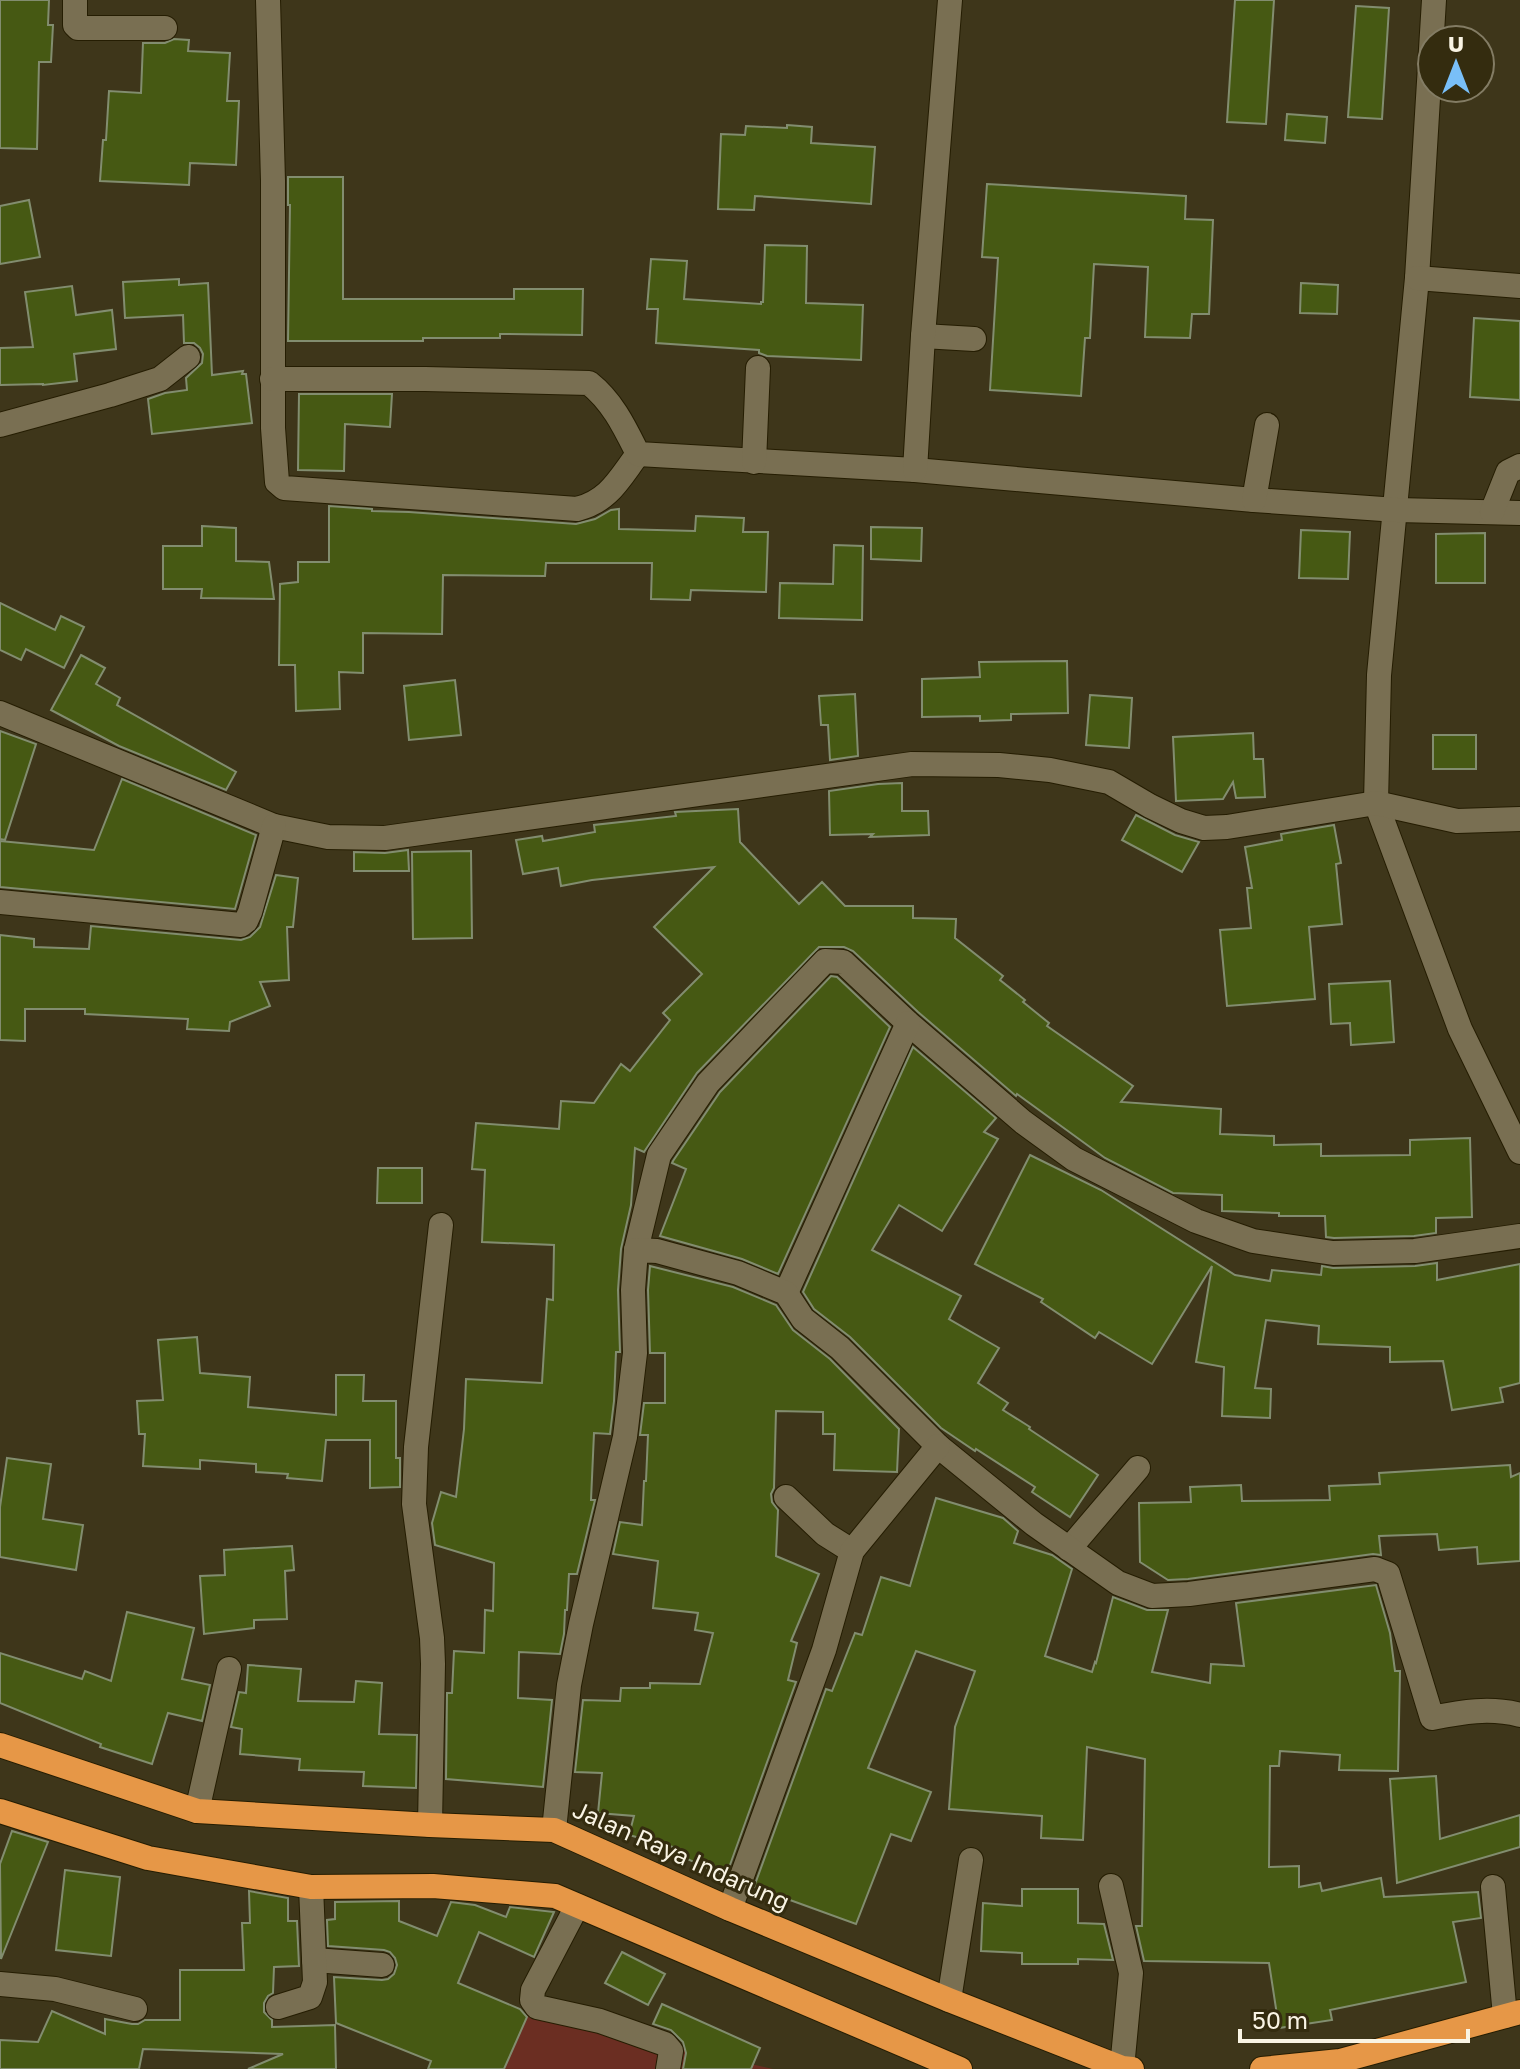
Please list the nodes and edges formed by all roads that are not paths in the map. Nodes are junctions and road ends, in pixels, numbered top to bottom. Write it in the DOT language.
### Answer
graph roads {
  1 [pos="75,0"];
  2 [pos="268,0"];
  3 [pos="950,0"];
  4 [pos="1434,0"];
  5 [pos="165,28"];
  6 [pos="1417,278"];
  7 [pos="1520,286"];
  8 [pos="923,336"];
  9 [pos="974,339"];
  10 [pos="188,357"];
  11 [pos="758,368"];
  12 [pos="272,379"];
  13 [pos="0,425"];
  14 [pos="1267,425"];
  15 [pos="638,454"];
  16 [pos="754,462"];
  17 [pos="1520,466"];
  18 [pos="915,470"];
  19 [pos="1254,500"];
  20 [pos="1397,510"];
  21 [pos="1492,512"];
  22 [pos="1520,513"];
  23 [pos="1,716"];
  24 [pos="1376,803"];
  25 [pos="1520,819"];
  26 [pos="274,826"];
  27 [pos="0,902"];
  28 [pos="908,1023"];
  29 [pos="1520,1152"];
  30 [pos="441,1225"];
  31 [pos="1520,1236"];
  32 [pos="636,1250"];
  33 [pos="786,1293"];
  34 [pos="938,1446"];
  35 [pos="1138,1468"];
  36 [pos="786,1497"];
  37 [pos="1069,1549"];
  38 [pos="852,1551"];
  39 [pos="229,1669"];
  40 [pos="1520,1715"];
  41 [pos="0,1745"];
  42 [pos="0,1811"];
  43 [pos="197,1811"];
  44 [pos="430,1825"];
  45 [pos="554,1830"];
  46 [pos="971,1860"];
  47 [pos="1111,1886"];
  48 [pos="311,1887"];
  49 [pos="1493,1887"];
  50 [pos="577,1906"];
  51 [pos="730,1909"];
  52 [pos="314,1960"];
  53 [pos="382,1965"];
  54 [pos="0,1984"];
  55 [pos="949,2000"];
  56 [pos="278,2007"];
  57 [pos="135,2009"];
  58 [pos="1513,2014"];
  59 [pos="1127,2068"];
  60 [pos="668,2069"];
  61 [pos="960,2069"];
  62 [pos="1262,2069"];
  1 -- 5 [label="street"];
  2 -- 12 [label="street"];
  3 -- 8 [label="street"];
  4 -- 6 [label="street"];
  6 -- 7 [label="street"];
  6 -- 20 [label="street"];
  8 -- 9 [label="street"];
  8 -- 18 [label="street"];
  10 -- 13 [label="street"];
  11 -- 16 [label="street"];
  12 -- 15 [label="street"];
  12 -- 15 [label="street"];
  14 -- 19 [label="street"];
  15 -- 16 [label="street"];
  16 -- 18 [label="street"];
  17 -- 21 [label="street"];
  18 -- 19 [label="street"];
  19 -- 20 [label="street"];
  20 -- 21 [label="street"];
  20 -- 24 [label="street"];
  21 -- 22 [label="street"];
  23 -- 26 [label="street"];
  24 -- 25 [label="street"];
  24 -- 26 [label="street"];
  24 -- 29 [label="street"];
  26 -- 27 [label="street"];
  28 -- 31 [label="street"];
  28 -- 32 [label="street"];
  28 -- 33 [label="street"];
  30 -- 44 [label="street"];
  32 -- 33 [label="street"];
  32 -- 45 [label="street"];
  33 -- 34 [label="street"];
  34 -- 37 [label="street"];
  34 -- 38 [label="street"];
  35 -- 37 [label="street"];
  36 -- 38 [label="street"];
  37 -- 40 [label="street"];
  38 -- 51 [label="street"];
  39 -- 43 [label="street"];
  41 -- 43 [label="highway, Jalan Raya Indarung"];
  42 -- 48 [label="highway"];
  43 -- 44 [label="highway, Jalan Raya Indarung"];
  44 -- 45 [label="highway, Jalan Raya Indarung"];
  45 -- 51 [label="highway, Jalan Raya Indarung"];
  46 -- 55 [label="street"];
  47 -- 59 [label="street"];
  48 -- 50 [label="highway"];
  48 -- 52 [label="street"];
  49 -- 58 [label="street"];
  50 -- 60 [label="street"];
  50 -- 61 [label="highway"];
  51 -- 55 [label="highway, Jalan Raya Indarung"];
  52 -- 53 [label="street"];
  52 -- 56 [label="street"];
  54 -- 57 [label="street"];
  55 -- 59 [label="highway, Jalan Raya Indarung"];
  58 -- 62 [label="highway"];
}
